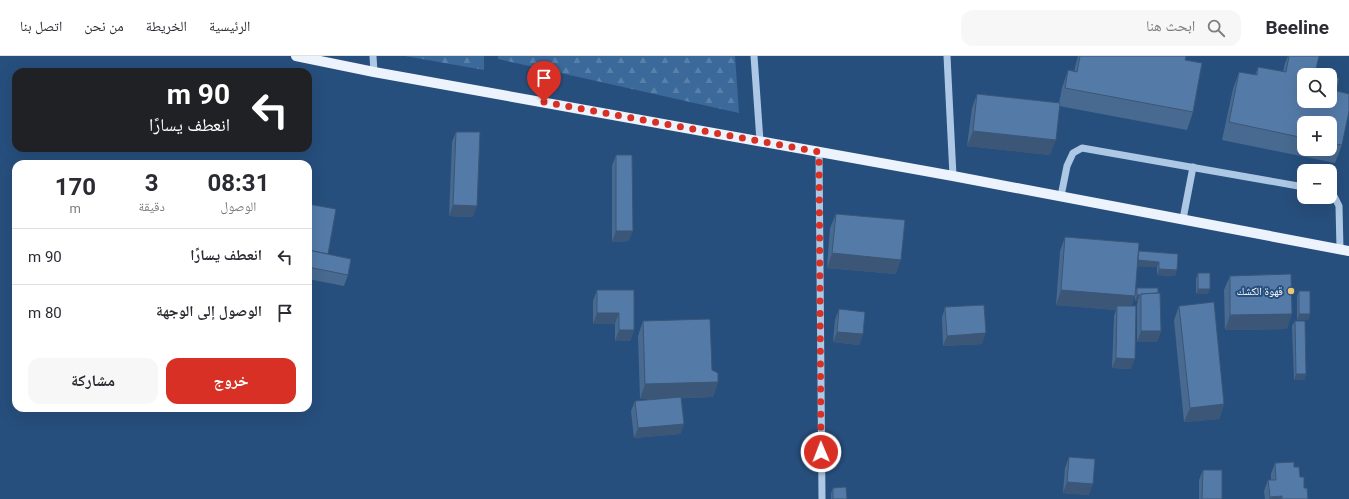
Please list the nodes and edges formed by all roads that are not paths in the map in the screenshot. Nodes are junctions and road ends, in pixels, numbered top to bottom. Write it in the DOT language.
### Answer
graph roads {
  1 [pos="296,56"];
  2 [pos="373,56"];
  3 [pos="754,56"];
  4 [pos="947,56"];
  5 [pos="374,72"];
  6 [pos="760,141"];
  7 [pos="819,152"];
  8 [pos="1193,167"];
  9 [pos="954,176"];
  10 [pos="1297,186"];
  11 [pos="1061,196"];
  12 [pos="1337,202"];
  13 [pos="1183,219"];
  14 [pos="1345,250"];
  15 [pos="822,499"];
  1 -- 5 [label="main road"];
  2 -- 5 [label="street"];
  3 -- 6 [label="street"];
  4 -- 9 [label="street"];
  5 -- 6 [label="main road"];
  6 -- 7 [label="main road"];
  7 -- 9 [label="main road"];
  7 -- 15 [label="street"];
  8 -- 10 [label="street"];
  8 -- 11 [label="street"];
  8 -- 13 [label="street"];
  9 -- 11 [label="main road"];
  11 -- 13 [label="main road"];
  12 -- 14 [label="street"];
  13 -- 14 [label="main road"];
}
